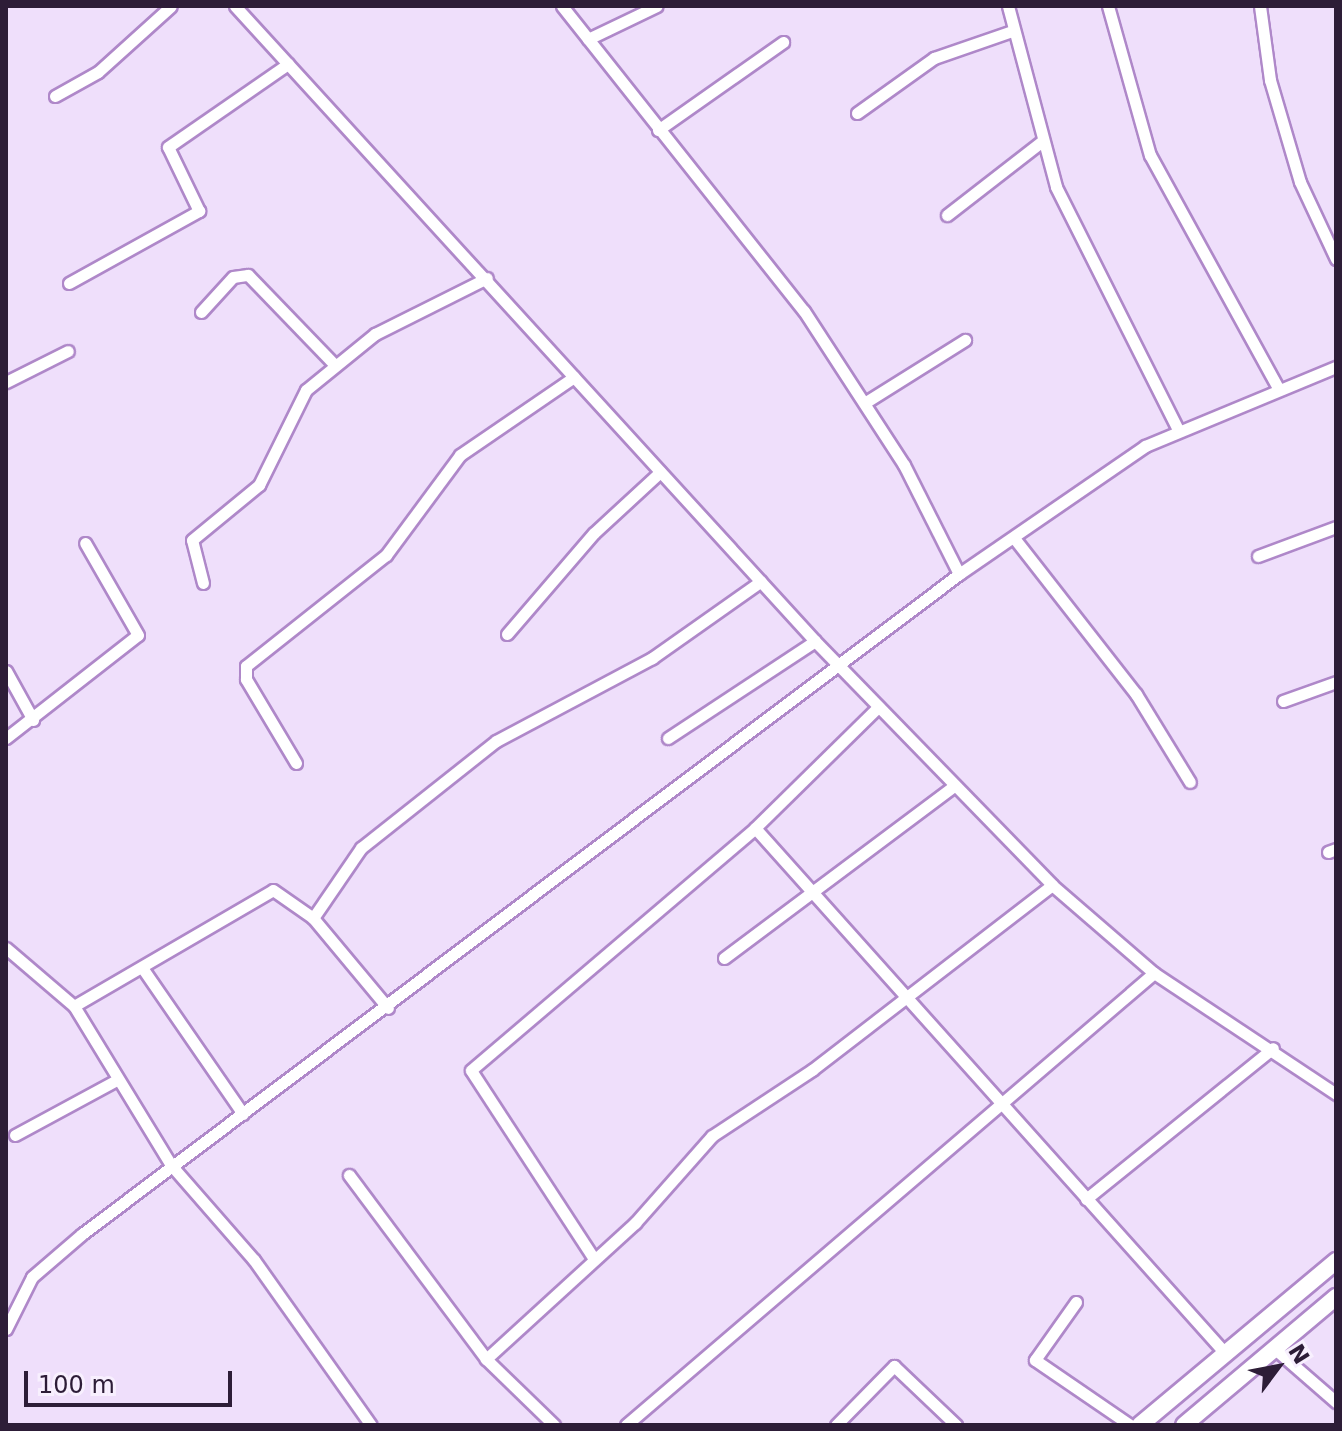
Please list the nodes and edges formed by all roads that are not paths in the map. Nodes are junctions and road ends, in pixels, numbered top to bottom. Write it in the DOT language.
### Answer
graph roads {
  1 [pos="171,6"];
  2 [pos="235,6"];
  3 [pos="562,6"];
  4 [pos="657,6"];
  5 [pos="1008,6"];
  6 [pos="1108,6"];
  7 [pos="1260,6"];
  8 [pos="1012,31"];
  9 [pos="588,39"];
  10 [pos="783,42"];
  11 [pos="288,64"];
  12 [pos="55,96"];
  13 [pos="857,113"];
  14 [pos="658,130"];
  15 [pos="1041,142"];
  16 [pos="947,215"];
  17 [pos="1336,259"];
  18 [pos="487,278"];
  19 [pos="69,283"];
  20 [pos="201,312"];
  21 [pos="965,340"];
  22 [pos="68,351"];
  23 [pos="333,363"];
  24 [pos="1336,367"];
  25 [pos="574,377"];
  26 [pos="6,382"];
  27 [pos="1277,386"];
  28 [pos="866,402"];
  29 [pos="1178,430"];
  30 [pos="660,472"];
  31 [pos="1336,527"];
  32 [pos="1014,538"];
  33 [pos="85,543"];
  34 [pos="1258,556"];
  35 [pos="959,574"];
  36 [pos="761,581"];
  37 [pos="203,583"];
  38 [pos="507,634"];
  39 [pos="815,641"];
  40 [pos="840,665"];
  41 [pos="6,671"];
  42 [pos="1336,682"];
  43 [pos="1283,701"];
  44 [pos="878,707"];
  45 [pos="33,720"];
  46 [pos="6,738"];
  47 [pos="668,738"];
  48 [pos="296,763"];
  49 [pos="1190,782"];
  50 [pos="954,786"];
  51 [pos="755,828"];
  52 [pos="1052,885"];
  53 [pos="812,897"];
  54 [pos="313,918"];
  55 [pos="6,948"];
  56 [pos="724,958"];
  57 [pos="143,969"];
  58 [pos="1154,973"];
  59 [pos="903,1001"];
  60 [pos="74,1006"];
  61 [pos="388,1008"];
  62 [pos="1273,1048"];
  63 [pos="115,1081"];
  64 [pos="1336,1094"];
  65 [pos="995,1103"];
  66 [pos="243,1114"];
  67 [pos="15,1135"];
  68 [pos="171,1165"];
  69 [pos="349,1175"];
  70 [pos="1086,1199"];
  71 [pos="594,1259"];
  72 [pos="1336,1261"];
  73 [pos="1336,1297"];
  74 [pos="1076,1302"];
  75 [pos="6,1329"];
  76 [pos="1275,1349"];
  77 [pos="1225,1353"];
  78 [pos="486,1359"];
  79 [pos="1336,1402"];
  80 [pos="371,1425"];
  81 [pos="554,1425"];
  82 [pos="626,1425"];
  83 [pos="836,1425"];
  84 [pos="956,1425"];
  85 [pos="1130,1425"];
  86 [pos="1140,1425"];
  87 [pos="1184,1425"];
  1 -- 12 [label="street"];
  2 -- 11 [label="street"];
  3 -- 9 [label="street"];
  4 -- 9 [label="street"];
  5 -- 8 [label="street"];
  6 -- 27 [label="street"];
  7 -- 17 [label="street"];
  8 -- 13 [label="street"];
  8 -- 15 [label="street"];
  9 -- 14 [label="street"];
  10 -- 14 [label="street"];
  11 -- 18 [label="street"];
  11 -- 19 [label="street"];
  14 -- 28 [label="street"];
  15 -- 16 [label="street"];
  15 -- 29 [label="street"];
  18 -- 23 [label="street"];
  18 -- 25 [label="street"];
  20 -- 23 [label="street"];
  21 -- 28 [label="street"];
  22 -- 26 [label="street"];
  23 -- 37 [label="street"];
  24 -- 27 [label="street"];
  25 -- 30 [label="street"];
  25 -- 48 [label="street"];
  27 -- 29 [label="street"];
  28 -- 35 [label="street"];
  29 -- 32 [label="street"];
  30 -- 36 [label="street"];
  30 -- 38 [label="street"];
  31 -- 34 [label="street"];
  32 -- 35 [label="street"];
  32 -- 49 [label="street"];
  33 -- 45 [label="street"];
  35 -- 40 [label="street"];
  36 -- 39 [label="street"];
  36 -- 54 [label="street"];
  39 -- 40 [label="street"];
  39 -- 47 [label="street"];
  40 -- 44 [label="street"];
  40 -- 61 [label="street"];
  41 -- 45 [label="street"];
  42 -- 43 [label="street"];
  44 -- 50 [label="street"];
  44 -- 51 [label="street"];
  45 -- 46 [label="street"];
  50 -- 52 [label="street"];
  50 -- 53 [label="street"];
  51 -- 53 [label="street"];
  51 -- 71 [label="street"];
  52 -- 58 [label="street"];
  52 -- 59 [label="street"];
  53 -- 56 [label="street"];
  53 -- 59 [label="street"];
  54 -- 57 [label="street"];
  54 -- 61 [label="street"];
  55 -- 60 [label="street"];
  57 -- 60 [label="street"];
  57 -- 66 [label="street"];
  58 -- 62 [label="street"];
  58 -- 65 [label="street"];
  59 -- 65 [label="street"];
  59 -- 71 [label="street"];
  60 -- 63 [label="street"];
  61 -- 66 [label="street"];
  62 -- 64 [label="street"];
  62 -- 70 [label="street"];
  63 -- 67 [label="street"];
  63 -- 68 [label="street"];
  65 -- 70 [label="street"];
  65 -- 82 [label="street"];
  66 -- 68 [label="street"];
  68 -- 75 [label="street"];
  68 -- 80 [label="street"];
  69 -- 78 [label="street"];
  70 -- 77 [label="street"];
  71 -- 78 [label="street"];
  72 -- 77 [label="main road"];
  73 -- 76 [label="main road"];
  74 -- 85 [label="street"];
  76 -- 79 [label="street"];
  76 -- 87 [label="main road"];
  77 -- 86 [label="main road"];
  78 -- 81 [label="street"];
  83 -- 84 [label="street"];
}
